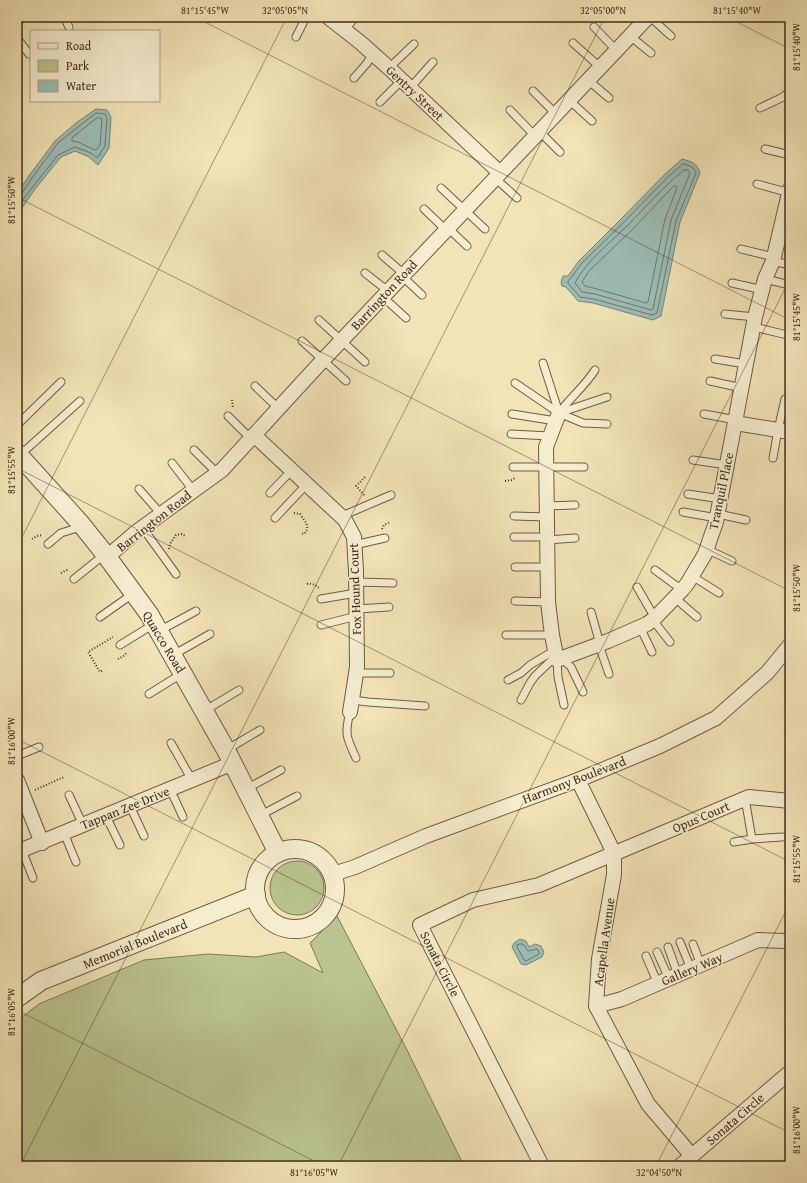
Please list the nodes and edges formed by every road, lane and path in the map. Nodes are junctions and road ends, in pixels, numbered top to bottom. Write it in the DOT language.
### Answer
graph roads {
  1 [pos="64,17"];
  2 [pos="306,17"];
  3 [pos="328,17"];
  4 [pos="355,17"];
  5 [pos="649,17"];
  6 [pos="70,27"];
  7 [pos="594,27"];
  8 [pos="344,30"];
  9 [pos="296,36"];
  10 [pos="630,36"];
  11 [pos="671,36"];
  12 [pos="17,38"];
  13 [pos="573,43"];
  14 [pos="414,44"];
  15 [pos="616,50"];
  16 [pos="651,53"];
  17 [pos="29,54"];
  18 [pos="374,55"];
  19 [pos="433,62"];
  20 [pos="600,67"];
  21 [pos="389,68"];
  22 [pos="354,78"];
  23 [pos="588,80"];
  24 [pos="406,84"];
  25 [pos="533,91"];
  26 [pos="790,91"];
  27 [pos="609,98"];
  28 [pos="569,100"];
  29 [pos="380,102"];
  30 [pos="760,108"];
  31 [pos="510,110"];
  32 [pos="556,114"];
  33 [pos="592,121"];
  34 [pos="537,133"];
  35 [pos="765,149"];
  36 [pos="560,152"];
  37 [pos="790,154"];
  38 [pos="498,175"];
  39 [pos="757,184"];
  40 [pos="442,188"];
  41 [pos="790,192"];
  42 [pos="517,198"];
  43 [pos="424,209"];
  44 [pos="464,210"];
  45 [pos="787,216"];
  46 [pos="447,229"];
  47 [pos="485,229"];
  48 [pos="467,246"];
  49 [pos="741,249"];
  50 [pos="382,255"];
  51 [pos="774,259"];
  52 [pos="790,265"];
  53 [pos="366,273"];
  54 [pos="403,275"];
  55 [pos="732,283"];
  56 [pos="764,284"];
  57 [pos="790,285"];
  58 [pos="386,294"];
  59 [pos="422,295"];
  60 [pos="725,314"];
  61 [pos="406,318"];
  62 [pos="319,320"];
  63 [pos="754,322"];
  64 [pos="783,334"];
  65 [pos="302,340"];
  66 [pos="341,341"];
  67 [pos="715,359"];
  68 [pos="323,360"];
  69 [pos="365,362"];
  70 [pos="542,363"];
  71 [pos="746,364"];
  72 [pos="595,370"];
  73 [pos="346,381"];
  74 [pos="710,381"];
  75 [pos="61,382"];
  76 [pos="515,383"];
  77 [pos="255,386"];
  78 [pos="742,388"];
  79 [pos="607,397"];
  80 [pos="785,398"];
  81 [pos="80,401"];
  82 [pos="278,408"];
  83 [pos="512,414"];
  84 [pos="704,414"];
  85 [pos="228,416"];
  86 [pos="557,417"];
  87 [pos="735,422"];
  88 [pos="607,424"];
  89 [pos="17,425"];
  90 [pos="784,431"];
  91 [pos="511,434"];
  92 [pos="252,436"];
  93 [pos="550,436"];
  94 [pos="194,450"];
  95 [pos="18,454"];
  96 [pos="773,458"];
  97 [pos="693,460"];
  98 [pos="172,463"];
  99 [pos="727,465"];
  100 [pos="513,467"];
  101 [pos="546,467"];
  102 [pos="584,467"];
  103 [pos="292,470"];
  104 [pos="217,473"];
  105 [pos="365,477"];
  106 [pos="307,484"];
  107 [pos="139,489"];
  108 [pos="193,490"];
  109 [pos="270,493"];
  110 [pos="688,494"];
  111 [pos="390,495"];
  112 [pos="720,499"];
  113 [pos="372,503"];
  114 [pos="575,505"];
  115 [pos="286,506"];
  116 [pos="547,511"];
  117 [pos="683,512"];
  118 [pos="161,514"];
  119 [pos="342,516"];
  120 [pos="514,516"];
  121 [pos="717,516"];
  122 [pos="275,518"];
  123 [pos="746,520"];
  124 [pos="80,523"];
  125 [pos="142,528"];
  126 [pos="301,533"];
  127 [pos="185,536"];
  128 [pos="514,537"];
  129 [pos="385,538"];
  130 [pos="575,538"];
  131 [pos="547,539"];
  132 [pos="48,544"];
  133 [pos="354,545"];
  134 [pos="706,549"];
  135 [pos="106,556"];
  136 [pos="165,559"];
  137 [pos="732,561"];
  138 [pos="548,566"];
  139 [pos="515,567"];
  140 [pos="655,570"];
  141 [pos="176,574"];
  142 [pos="692,576"];
  143 [pos="74,579"];
  144 [pos="393,582"];
  145 [pos="307,584"];
  146 [pos="637,587"];
  147 [pos="356,588"];
  148 [pos="134,593"];
  149 [pos="719,593"];
  150 [pos="679,594"];
  151 [pos="322,599"];
  152 [pos="515,601"];
  153 [pos="548,602"];
  154 [pos="389,607"];
  155 [pos="196,611"];
  156 [pos="357,612"];
  157 [pos="591,612"];
  158 [pos="100,617"];
  159 [pos="697,617"];
  160 [pos="654,619"];
  161 [pos="321,625"];
  162 [pos="157,627"];
  163 [pos="640,627"];
  164 [pos="210,634"];
  165 [pos="506,635"];
  166 [pos="552,635"];
  167 [pos="670,642"];
  168 [pos="122,644"];
  169 [pos="599,645"];
  170 [pos="790,645"];
  171 [pos="652,652"];
  172 [pos="173,655"];
  173 [pos="558,656"];
  174 [pos="102,671"];
  175 [pos="183,673"];
  176 [pos="356,673"];
  177 [pos="390,673"];
  178 [pos="609,674"];
  179 [pos="508,680"];
  180 [pos="239,690"];
  181 [pos="583,692"];
  182 [pos="149,694"];
  183 [pos="520,700"];
  184 [pos="564,705"];
  185 [pos="351,706"];
  186 [pos="425,706"];
  187 [pos="204,711"];
  188 [pos="260,730"];
  189 [pos="171,744"];
  190 [pos="39,747"];
  191 [pos="17,756"];
  192 [pos="229,757"];
  193 [pos="356,758"];
  194 [pos="281,770"];
  195 [pos="64,777"];
  196 [pos="17,780"];
  197 [pos="192,780"];
  198 [pos="578,780"];
  199 [pos="170,789"];
  200 [pos="246,789"];
  201 [pos="69,795"];
  202 [pos="23,796"];
  203 [pos="297,796"];
  204 [pos="745,798"];
  205 [pos="790,801"];
  206 [pos="130,806"];
  207 [pos="106,816"];
  208 [pos="259,816"];
  209 [pos="183,817"];
  210 [pos="83,825"];
  211 [pos="64,833"];
  212 [pos="144,836"];
  213 [pos="782,837"];
  214 [pos="752,839"];
  215 [pos="734,842"];
  216 [pos="42,843"];
  217 [pos="120,845"];
  218 [pos="19,851"];
  219 [pos="278,853"];
  220 [pos="614,853"];
  221 [pos="76,862"];
  222 [pos="332,874"];
  223 [pos="34,878"];
  224 [pos="256,895"];
  225 [pos="680,942"];
  226 [pos="693,944"];
  227 [pos="790,944"];
  228 [pos="668,947"];
  229 [pos="657,952"];
  230 [pos="646,956"];
  231 [pos="680,974"];
  232 [pos="17,998"];
  233 [pos="596,1006"];
  234 [pos="790,1072"];
  235 [pos="692,1156"];
  236 [pos="542,1166"];
  237 [pos="680,1166"];
  1 -- 6 [label="lane"];
  2 -- 9 [label="lane"];
  3 -- 8 [label="street, Gentry Street"];
  4 -- 8 [label="lane"];
  5 -- 10 [label="street, Barrington Road"];
  5 -- 11 [label="lane"];
  7 -- 15 [label="lane"];
  8 -- 18 [label="street, Gentry Street"];
  10 -- 15 [label="street, Barrington Road"];
  10 -- 16 [label="lane"];
  12 -- 17 [label="lane"];
  13 -- 20 [label="lane"];
  14 -- 21 [label="lane"];
  15 -- 20 [label="street, Barrington Road"];
  18 -- 21 [label="street, Gentry Street"];
  18 -- 22 [label="lane"];
  19 -- 24 [label="lane"];
  20 -- 23 [label="street, Barrington Road"];
  21 -- 24 [label="street, Gentry Street"];
  23 -- 27 [label="lane"];
  23 -- 28 [label="street, Barrington Road"];
  24 -- 29 [label="lane"];
  24 -- 38 [label="street, Gentry Street"];
  25 -- 32 [label="lane"];
  26 -- 30 [label="lane"];
  28 -- 32 [label="street, Barrington Road"];
  28 -- 33 [label="lane"];
  31 -- 34 [label="lane"];
  32 -- 34 [label="street, Barrington Road"];
  34 -- 36 [label="lane"];
  34 -- 38 [label="street, Barrington Road"];
  35 -- 37 [label="lane"];
  38 -- 42 [label="lane"];
  38 -- 44 [label="street, Barrington Road"];
  39 -- 41 [label="lane"];
  40 -- 44 [label="lane"];
  41 -- 45 [label="street, Tranquil Place"];
  43 -- 46 [label="lane"];
  44 -- 46 [label="street, Barrington Road"];
  44 -- 47 [label="lane"];
  45 -- 51 [label="street, Tranquil Place"];
  46 -- 48 [label="lane"];
  46 -- 54 [label="street, Barrington Road"];
  49 -- 51 [label="lane"];
  50 -- 54 [label="lane"];
  51 -- 52 [label="lane"];
  51 -- 56 [label="street, Tranquil Place"];
  53 -- 58 [label="lane"];
  54 -- 58 [label="street, Barrington Road"];
  54 -- 59 [label="lane"];
  55 -- 56 [label="lane"];
  56 -- 57 [label="lane"];
  56 -- 63 [label="street, Tranquil Place"];
  58 -- 61 [label="lane"];
  58 -- 66 [label="street, Barrington Road"];
  60 -- 63 [label="lane"];
  62 -- 66 [label="lane"];
  63 -- 64 [label="lane"];
  63 -- 71 [label="street, Tranquil Place"];
  65 -- 68 [label="lane"];
  66 -- 68 [label="street, Barrington Road"];
  66 -- 69 [label="lane"];
  67 -- 71 [label="lane"];
  68 -- 73 [label="lane"];
  68 -- 82 [label="street, Barrington Road"];
  70 -- 86 [label="lane"];
  71 -- 78 [label="street, Tranquil Place"];
  72 -- 86 [label="lane"];
  74 -- 78 [label="lane"];
  75 -- 89 [label="lane"];
  76 -- 86 [label="lane"];
  77 -- 82 [label="lane"];
  78 -- 87 [label="street, Tranquil Place"];
  79 -- 86 [label="lane"];
  80 -- 90 [label="lane"];
  81 -- 95 [label="lane"];
  82 -- 92 [label="street, Barrington Road"];
  83 -- 86 [label="lane"];
  84 -- 87 [label="lane"];
  85 -- 92 [label="lane"];
  86 -- 88 [label="lane"];
  86 -- 93 [label="street"];
  87 -- 90 [label="street"];
  87 -- 99 [label="street, Tranquil Place"];
  90 -- 96 [label="lane"];
  91 -- 93 [label="lane"];
  92 -- 103 [label="street, Fox Hound Court"];
  92 -- 104 [label="street, Barrington Road"];
  93 -- 101 [label="street"];
  94 -- 104 [label="lane"];
  95 -- 124 [label="street, Quacco Road"];
  97 -- 99 [label="lane"];
  98 -- 108 [label="lane"];
  99 -- 112 [label="street, Tranquil Place"];
  100 -- 101 [label="lane"];
  101 -- 102 [label="lane"];
  101 -- 116 [label="street"];
  103 -- 106 [label="street, Fox Hound Court"];
  103 -- 109 [label="lane"];
  104 -- 108 [label="street, Barrington Road"];
  105 -- 113 [label="path"];
  106 -- 115 [label="lane"];
  106 -- 119 [label="street, Fox Hound Court"];
  107 -- 118 [label="lane"];
  108 -- 118 [label="street, Barrington Road"];
  110 -- 112 [label="lane"];
  111 -- 113 [label="lane"];
  112 -- 121 [label="street, Tranquil Place"];
  113 -- 119 [label="lane"];
  114 -- 116 [label="lane"];
  115 -- 122 [label="lane"];
  115 -- 126 [label="path"];
  116 -- 120 [label="lane"];
  116 -- 131 [label="street"];
  117 -- 121 [label="lane"];
  118 -- 125 [label="street, Barrington Road"];
  119 -- 133 [label="street, Fox Hound Court"];
  121 -- 123 [label="lane"];
  121 -- 134 [label="street, Tranquil Place"];
  124 -- 132 [label="lane"];
  124 -- 135 [label="street, Quacco Road"];
  125 -- 135 [label="street, Barrington Road"];
  125 -- 136 [label="lane"];
  127 -- 136 [label="path"];
  128 -- 131 [label="lane"];
  129 -- 133 [label="lane"];
  130 -- 131 [label="lane"];
  131 -- 138 [label="street"];
  133 -- 147 [label="street, Fox Hound Court"];
  134 -- 137 [label="lane"];
  134 -- 142 [label="street, Tranquil Place"];
  135 -- 143 [label="lane"];
  135 -- 148 [label="street, Quacco Road"];
  136 -- 141 [label="lane"];
  138 -- 139 [label="lane"];
  138 -- 153 [label="street"];
  140 -- 150 [label="lane"];
  142 -- 149 [label="lane"];
  142 -- 150 [label="street, Tranquil Place"];
  144 -- 147 [label="lane"];
  145 -- 151 [label="path"];
  146 -- 160 [label="lane"];
  147 -- 151 [label="lane"];
  147 -- 156 [label="street, Fox Hound Court"];
  148 -- 158 [label="lane"];
  148 -- 162 [label="street, Quacco Road"];
  150 -- 159 [label="lane"];
  150 -- 160 [label="street, Tranquil Place"];
  152 -- 153 [label="lane"];
  153 -- 166 [label="street"];
  154 -- 156 [label="lane"];
  155 -- 162 [label="lane"];
  156 -- 161 [label="lane"];
  156 -- 176 [label="street, Fox Hound Court"];
  157 -- 169 [label="lane"];
  160 -- 163 [label="street, Tranquil Place"];
  160 -- 167 [label="lane"];
  162 -- 168 [label="lane"];
  162 -- 172 [label="street, Quacco Road"];
  163 -- 169 [label="street, Tranquil Place"];
  163 -- 171 [label="lane"];
  164 -- 172 [label="lane"];
  165 -- 166 [label="lane"];
  166 -- 173 [label="street"];
  168 -- 174 [label="path"];
  169 -- 173 [label="street, Tranquil Place"];
  169 -- 178 [label="lane"];
  170 -- 198 [label="street, Harmony Boulevard"];
  172 -- 175 [label="street, Quacco Road"];
  173 -- 179 [label="lane"];
  173 -- 181 [label="lane"];
  173 -- 183 [label="lane"];
  173 -- 184 [label="lane"];
  175 -- 182 [label="lane"];
  175 -- 187 [label="street, Quacco Road"];
  176 -- 177 [label="lane"];
  176 -- 185 [label="street, Fox Hound Court"];
  180 -- 187 [label="lane"];
  185 -- 186 [label="lane"];
  185 -- 193 [label="lane"];
  187 -- 192 [label="street, Quacco Road"];
  188 -- 192 [label="lane"];
  189 -- 197 [label="lane"];
  190 -- 191 [label="lane"];
  192 -- 197 [label="street, Tappan Zee Drive"];
  192 -- 200 [label="street, Quacco Road"];
  194 -- 200 [label="lane"];
  195 -- 202 [label="path"];
  196 -- 202 [label="street"];
  197 -- 199 [label="street, Tappan Zee Drive"];
  198 -- 220 [label="street, Acapella Avenue"];
  198 -- 222 [label="street, Harmony Boulevard"];
  199 -- 206 [label="street, Tappan Zee Drive"];
  199 -- 209 [label="lane"];
  200 -- 208 [label="street, Quacco Road"];
  201 -- 210 [label="lane"];
  202 -- 216 [label="street"];
  203 -- 208 [label="lane"];
  204 -- 205 [label="street, Opus Court"];
  204 -- 214 [label="lane"];
  204 -- 220 [label="street, Opus Court"];
  206 -- 207 [label="street, Tappan Zee Drive"];
  206 -- 212 [label="lane"];
  207 -- 210 [label="street, Tappan Zee Drive"];
  207 -- 217 [label="lane"];
  208 -- 219 [label="street, Quacco Road"];
  210 -- 211 [label="street, Tappan Zee Drive"];
  211 -- 216 [label="street, Tappan Zee Drive"];
  211 -- 221 [label="lane"];
  213 -- 214 [label="lane"];
  214 -- 215 [label="lane"];
  216 -- 218 [label="street, Tappan Zee Drive"];
  218 -- 223 [label="lane"];
  219 -- 222 [label="street"];
  219 -- 224 [label="street"];
  220 -- 233 [label="street, Acapella Avenue"];
  220 -- 236 [label="street, Sonata Circle"];
  222 -- 224 [label="street"];
  224 -- 232 [label="street, Memorial Boulevard"];
  225 -- 231 [label="lane"];
  226 -- 231 [label="lane"];
  227 -- 231 [label="street, Gallery Way"];
  228 -- 231 [label="lane"];
  229 -- 231 [label="lane"];
  230 -- 231 [label="lane"];
  231 -- 233 [label="street, Gallery Way"];
  233 -- 235 [label="street"];
  234 -- 235 [label="street, Sonata Circle"];
  235 -- 237 [label="street, Sonata Circle"];
}
